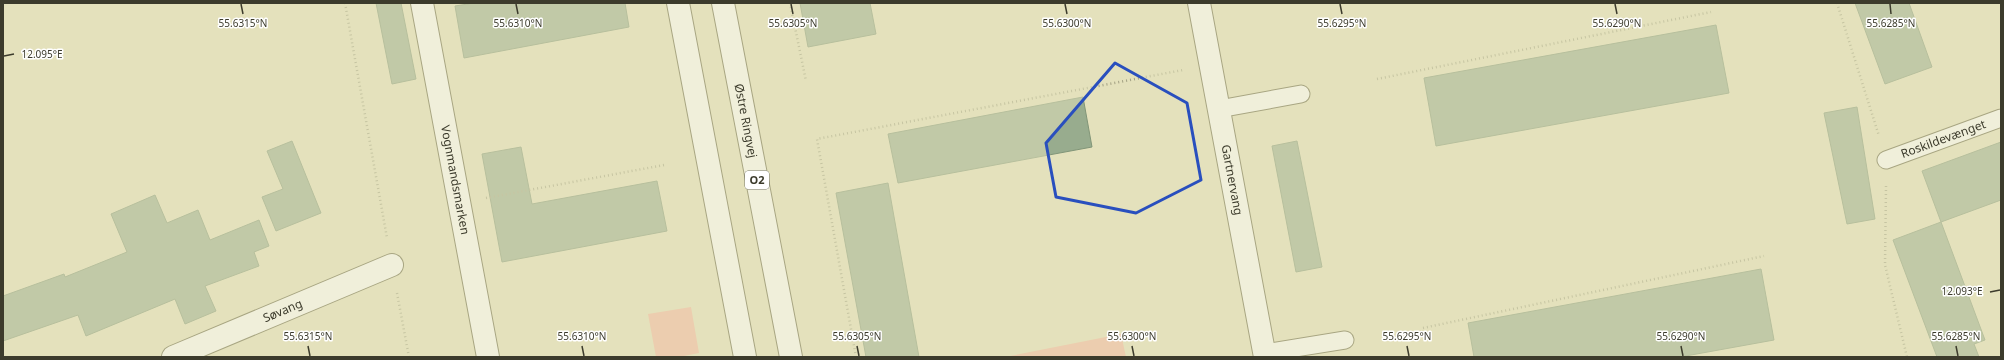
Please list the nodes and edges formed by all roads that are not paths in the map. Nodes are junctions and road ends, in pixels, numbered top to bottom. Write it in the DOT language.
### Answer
graph roads {
  1 [pos="422,3"];
  2 [pos="678,3"];
  3 [pos="723,3"];
  4 [pos="1199,3"];
  5 [pos="1301,94"];
  6 [pos="1219,110"];
  7 [pos="2001,118"];
  8 [pos="1886,160"];
  9 [pos="392,265"];
  10 [pos="1346,340"];
  11 [pos="1264,355"];
  12 [pos="173,357"];
  13 [pos="488,357"];
  14 [pos="745,357"];
  15 [pos="791,357"];
  1 -- 13 [label="street, Vognmandsmarken"];
  2 -- 14 [label="street"];
  3 -- 15 [label="street, Østre Ringvej / O2"];
  4 -- 6 [label="street, Gartnervang"];
  5 -- 6 [label="lane"];
  6 -- 11 [label="street, Gartnervang"];
  7 -- 8 [label="lane, Roskildevænget"];
  9 -- 12 [label="street, Søvang"];
  10 -- 11 [label="lane"];
}
